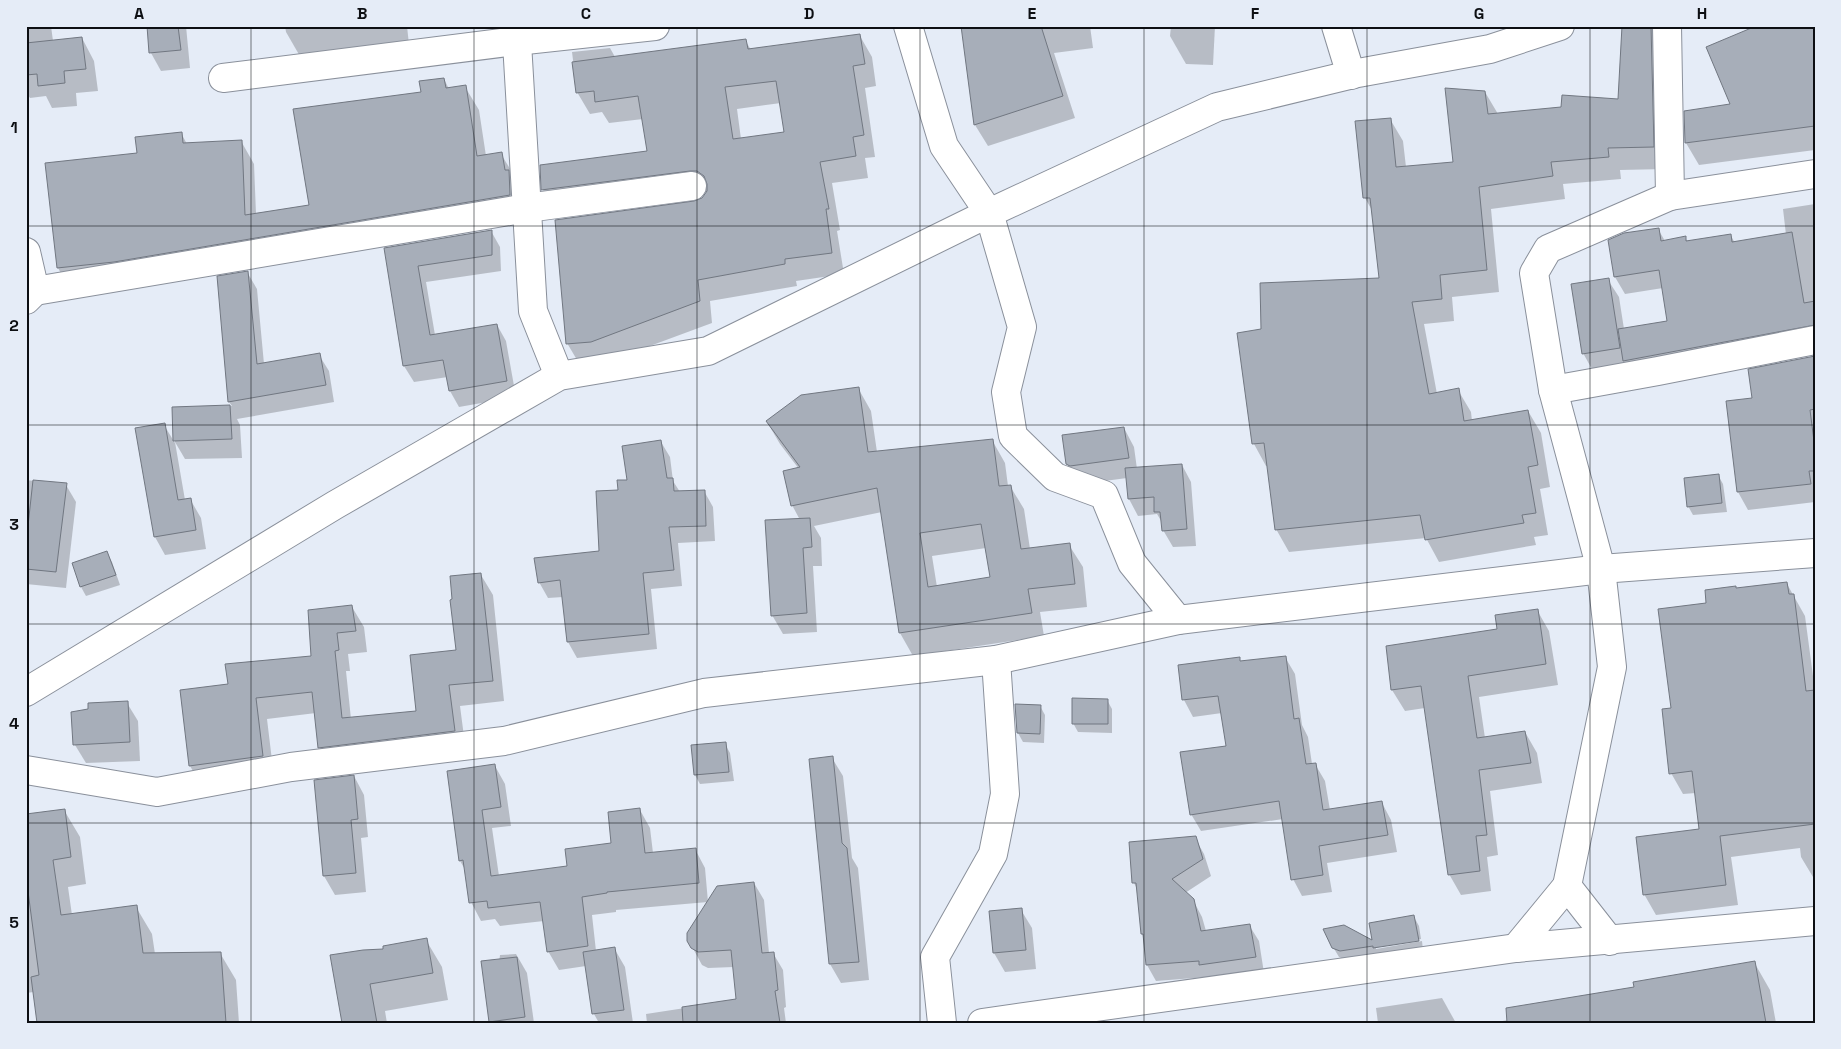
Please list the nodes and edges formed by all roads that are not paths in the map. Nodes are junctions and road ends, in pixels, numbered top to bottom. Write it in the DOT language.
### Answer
graph roads {
  1 [pos="655,26"];
  2 [pos="908,26"];
  3 [pos="1336,26"];
  4 [pos="1560,26"];
  5 [pos="1667,26"];
  6 [pos="516,34"];
  7 [pos="1352,75"];
  8 [pos="223,78"];
  9 [pos="1815,174"];
  10 [pos="692,186"];
  11 [pos="1670,196"];
  12 [pos="527,208"];
  13 [pos="989,213"];
  14 [pos="26,252"];
  15 [pos="31,296"];
  16 [pos="1815,340"];
  17 [pos="559,376"];
  18 [pos="1553,390"];
  19 [pos="1815,553"];
  20 [pos="1601,569"];
  21 [pos="1178,620"];
  22 [pos="996,660"];
  23 [pos="26,692"];
  24 [pos="26,770"];
  25 [pos="1567,886"];
  26 [pos="1815,921"];
  27 [pos="1610,941"];
  28 [pos="1516,948"];
  29 [pos="942,1023"];
  30 [pos="982,1023"];
  1 -- 6 [label="street"];
  2 -- 13 [label="street"];
  3 -- 7 [label="street"];
  4 -- 7 [label="street"];
  5 -- 11 [label="street"];
  6 -- 8 [label="street"];
  6 -- 12 [label="street"];
  7 -- 13 [label="street"];
  9 -- 11 [label="street"];
  10 -- 12 [label="street"];
  11 -- 18 [label="street"];
  12 -- 15 [label="street"];
  12 -- 17 [label="street"];
  13 -- 17 [label="street"];
  13 -- 21 [label="street"];
  14 -- 15 [label="street"];
  16 -- 18 [label="street"];
  17 -- 23 [label="street"];
  18 -- 20 [label="street"];
  19 -- 20 [label="street"];
  20 -- 21 [label="street"];
  20 -- 25 [label="street"];
  21 -- 22 [label="street"];
  22 -- 24 [label="street"];
  22 -- 29 [label="street"];
  25 -- 27 [label="street"];
  25 -- 28 [label="street"];
  26 -- 27 [label="street"];
  27 -- 28 [label="street"];
  28 -- 30 [label="street"];
}
